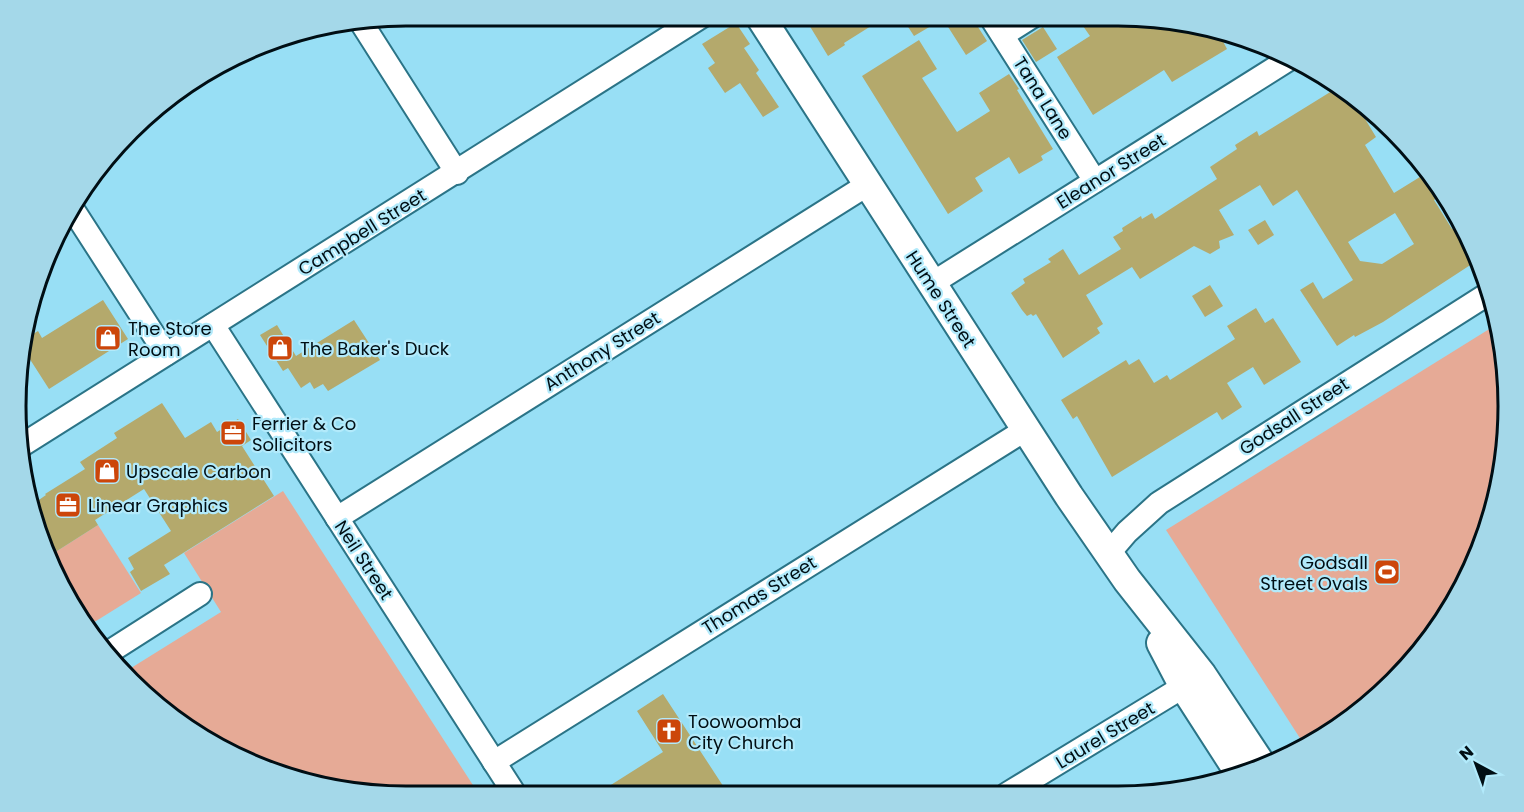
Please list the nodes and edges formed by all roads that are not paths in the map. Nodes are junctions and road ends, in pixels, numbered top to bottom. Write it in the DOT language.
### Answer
graph roads {
  1 [pos="687,26"];
  2 [pos="766,26"];
  3 [pos="997,26"];
  4 [pos="1017,26"];
  5 [pos="365,28"];
  6 [pos="1003,35"];
  7 [pos="1283,63"];
  8 [pos="457,172"];
  9 [pos="1095,180"];
  10 [pos="867,185"];
  11 [pos="77,215"];
  12 [pos="931,284"];
  13 [pos="1482,297"];
  14 [pos="213,325"];
  15 [pos="166,354"];
  16 [pos="1025,430"];
  17 [pos="27,442"];
  18 [pos="337,518"];
  19 [pos="1109,553"];
  20 [pos="200,594"];
  21 [pos="113,649"];
  22 [pos="1193,681"];
  23 [pos="1257,760"];
  24 [pos="494,762"];
  25 [pos="1237,767"];
  26 [pos="510,786"];
  27 [pos="1020,786"];
  1 -- 8 [label="street, Campbell Street"];
  2 -- 10 [label="street, Hume Street"];
  3 -- 6 [label="street, Tana Lane"];
  4 -- 6 [label="street"];
  5 -- 8 [label="street"];
  6 -- 9 [label="street, Tana Lane"];
  7 -- 9 [label="street, Eleanor Street"];
  8 -- 14 [label="street, Campbell Street"];
  9 -- 12 [label="street, Eleanor Street"];
  10 -- 12 [label="street, Hume Street"];
  10 -- 18 [label="street, Anthony Street"];
  11 -- 15 [label="street"];
  12 -- 16 [label="street, Hume Street"];
  13 -- 19 [label="street, Godsall Street"];
  14 -- 15 [label="street, Campbell Street"];
  14 -- 18 [label="street, Neil Street"];
  15 -- 17 [label="street, Campbell Street"];
  16 -- 19 [label="street, Hume Street"];
  16 -- 24 [label="street, Thomas Street"];
  18 -- 24 [label="street, Neil Street"];
  19 -- 22 [label="street, Hume Street"];
  20 -- 21 [label="street"];
  22 -- 23 [label="street, Hume Street"];
  22 -- 25 [label="street, Hume Street"];
  22 -- 27 [label="street, Laurel Street"];
  24 -- 26 [label="street, Neil Street"];
}
